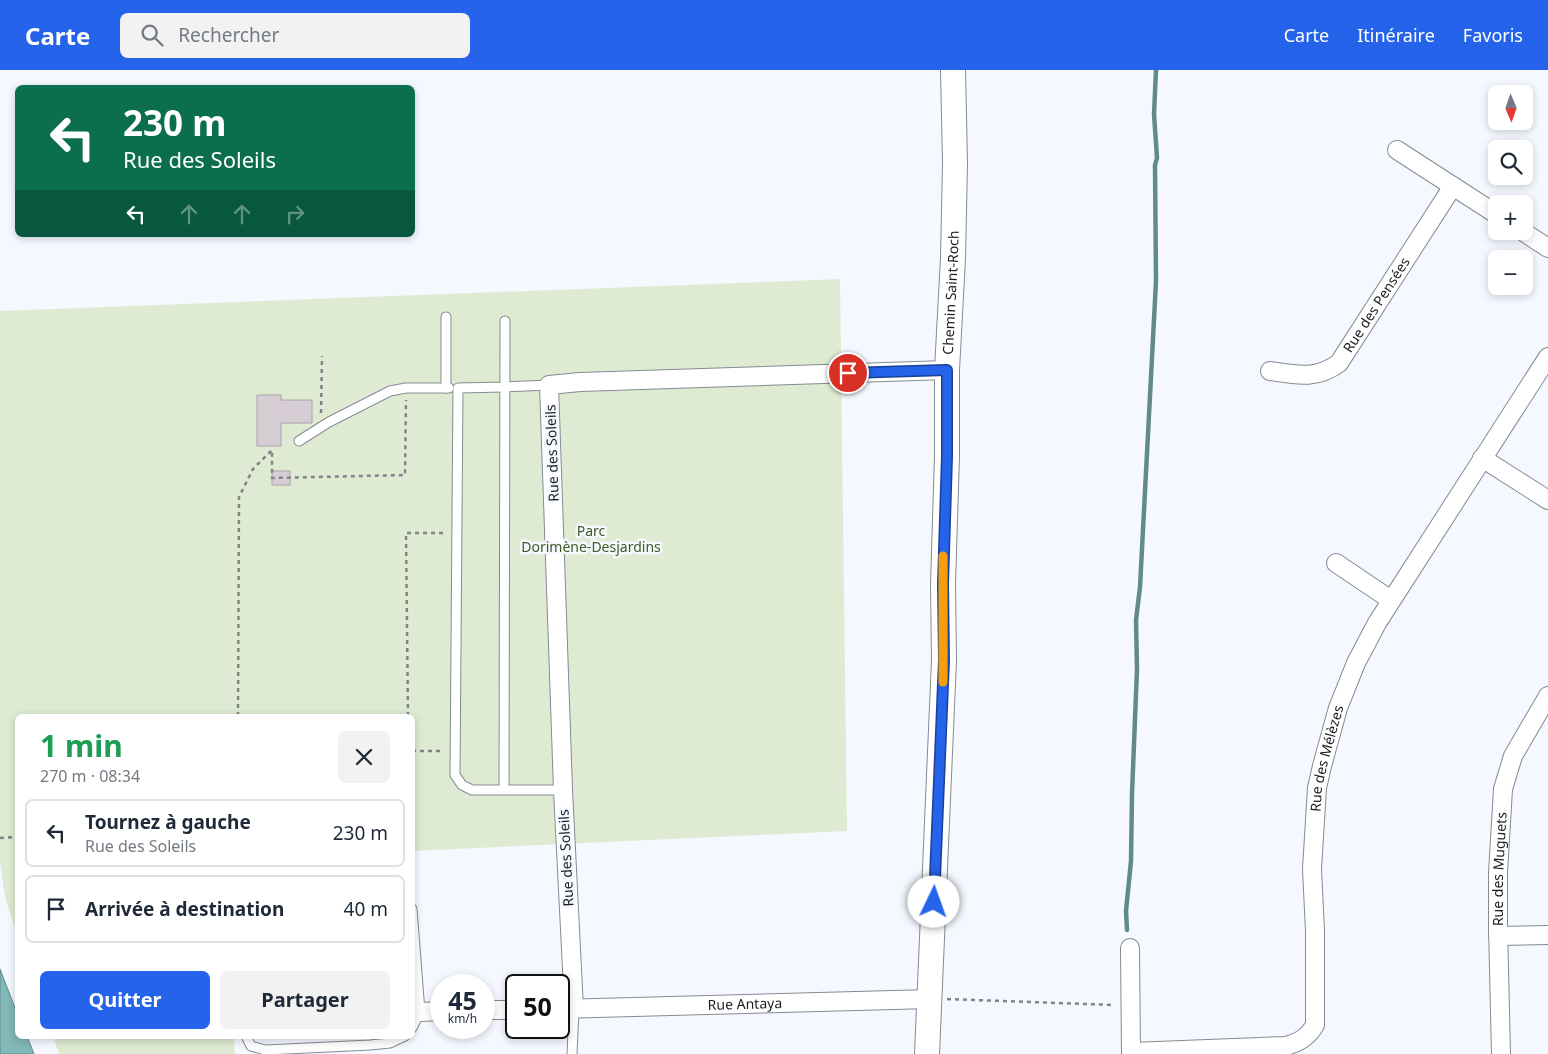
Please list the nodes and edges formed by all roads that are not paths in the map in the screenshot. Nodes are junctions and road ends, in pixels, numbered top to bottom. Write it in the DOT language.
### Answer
graph roads {
  1 [pos="953,70"];
  2 [pos="1398,150"];
  3 [pos="1453,186"];
  4 [pos="1488,209"];
  5 [pos="1533,238"];
  6 [pos="1548,248"];
  7 [pos="446,317"];
  8 [pos="505,321"];
  9 [pos="1548,357"];
  10 [pos="947,370"];
  11 [pos="1270,371"];
  12 [pos="549,385"];
  13 [pos="504,387"];
  14 [pos="446,388"];
  15 [pos="458,388"];
  16 [pos="299,441"];
  17 [pos="1482,458"];
  18 [pos="1548,500"];
  19 [pos="1336,563"];
  20 [pos="1391,600"];
  21 [pos="1548,696"];
  22 [pos="504,790"];
  23 [pos="563,790"];
  24 [pos="1548,935"];
  25 [pos="1498,936"];
  26 [pos="1130,948"];
  27 [pos="566,974"];
  28 [pos="415,992"];
  29 [pos="931,999"];
  30 [pos="570,1009"];
  31 [pos="430,1015"];
  32 [pos="416,1020"];
  33 [pos="248,1039"];
  34 [pos="399,1039"];
  35 [pos="570,1039"];
  36 [pos="1131,1053"];
  37 [pos="572,1054"];
  38 [pos="927,1054"];
  39 [pos="1501,1054"];
  1 -- 10 [label="main road, Chemin Saint-Roch"];
  2 -- 3 [label="street"];
  3 -- 4 [label="street"];
  3 -- 11 [label="street, Rue des Pensées"];
  5 -- 6 [label="street"];
  7 -- 14 [label="lane"];
  8 -- 13 [label="lane"];
  9 -- 17 [label="street, Rue des Mélèzes"];
  10 -- 12 [label="street, Rue des Soleils"];
  10 -- 29 [label="main road, Chemin Saint-Roch"];
  12 -- 13 [label="lane"];
  12 -- 23 [label="street, Rue des Soleils"];
  13 -- 15 [label="lane"];
  13 -- 22 [label="lane"];
  14 -- 15 [label="lane"];
  14 -- 16 [label="lane"];
  15 -- 22 [label="lane"];
  17 -- 18 [label="street"];
  17 -- 20 [label="street, Rue des Mélèzes"];
  19 -- 20 [label="street"];
  20 -- 36 [label="street, Rue des Mélèzes"];
  21 -- 25 [label="street, Rue des Muguets"];
  22 -- 23 [label="lane"];
  23 -- 27 [label="street, Rue des Soleils"];
  24 -- 25 [label="street"];
  25 -- 39 [label="street, Rue des Muguets"];
  26 -- 36 [label="street"];
  28 -- 32 [label="lane"];
  29 -- 30 [label="street, Rue Antaya"];
  29 -- 38 [label="main road, Chemin Saint-Roch"];
  31 -- 32 [label="street"];
  33 -- 34 [label="lane"];
  35 -- 37 [label="lane"];
}
